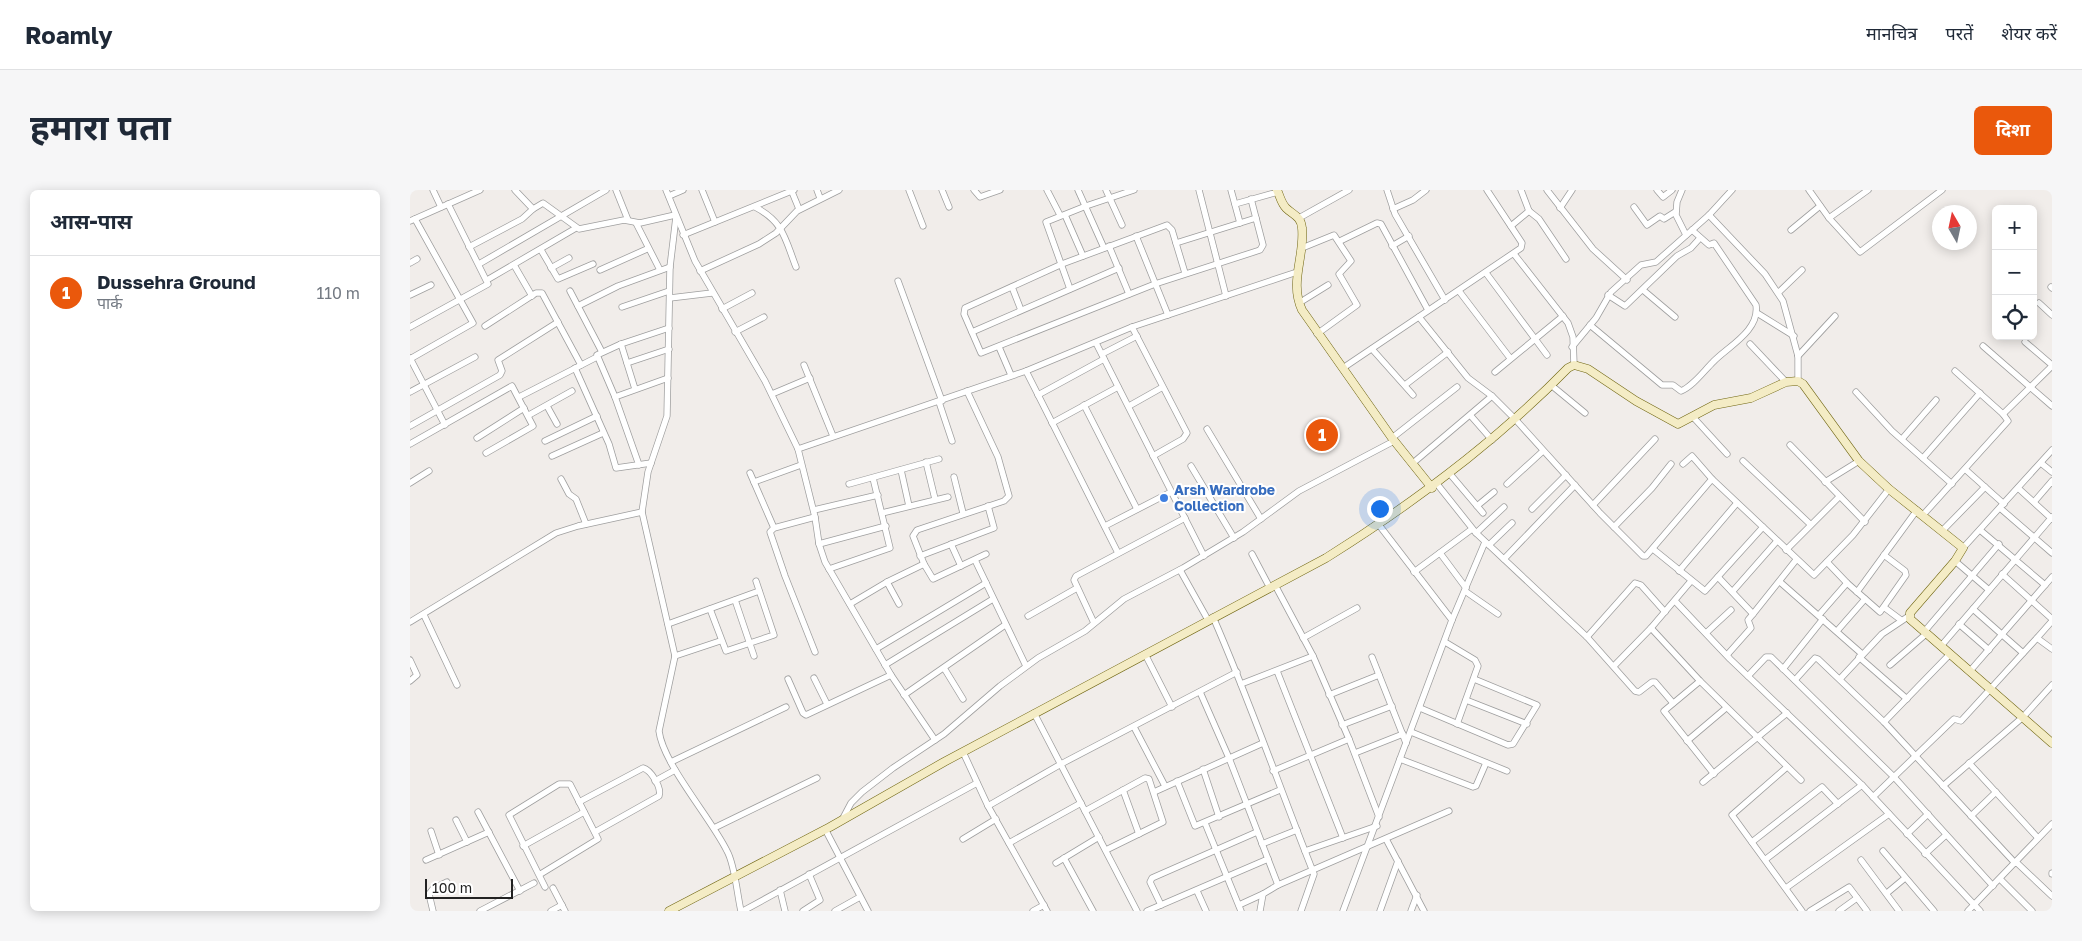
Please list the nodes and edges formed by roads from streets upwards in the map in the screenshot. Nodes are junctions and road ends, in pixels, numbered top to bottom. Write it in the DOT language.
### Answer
graph roads {
  1 [pos="433,190"];
  2 [pos="480,190"];
  3 [pos="515,190"];
  4 [pos="606,190"];
  5 [pos="616,190"];
  6 [pos="683,190"];
  7 [pos="702,190"];
  8 [pos="816,190"];
  9 [pos="838,190"];
  10 [pos="909,190"];
  11 [pos="942,190"];
  12 [pos="974,190"];
  13 [pos="1000,190"];
  14 [pos="1047,190"];
  15 [pos="1078,190"];
  16 [pos="1106,190"];
  17 [pos="1134,190"];
  18 [pos="1199,190"];
  19 [pos="1231,190"];
  20 [pos="1349,190"];
  21 [pos="1387,190"];
  22 [pos="1426,190"];
  23 [pos="1487,190"];
  24 [pos="1521,190"];
  25 [pos="1547,190"];
  26 [pos="1572,190"];
  27 [pos="1657,190"];
  28 [pos="1672,190"];
  29 [pos="1682,190"];
  30 [pos="1732,190"];
  31 [pos="1809,190"];
  32 [pos="1868,190"];
  33 [pos="1942,190"];
  34 [pos="793,191"];
  35 [pos="1278,191"];
  36 [pos="667,193"];
  37 [pos="1109,197"];
  38 [pos="820,198"];
  39 [pos="1251,199"];
  40 [pos="448,204"];
  41 [pos="1235,204"];
  42 [pos="1086,206"];
  43 [pos="1820,206"];
  44 [pos="441,207"];
  45 [pos="755,207"];
  46 [pos="1634,207"];
  47 [pos="950,208"];
  48 [pos="1560,208"];
  49 [pos="533,209"];
  50 [pos="800,209"];
  51 [pos="1393,209"];
  52 [pos="1529,211"];
  53 [pos="1676,212"];
  54 [pos="1062,215"];
  55 [pos="1709,215"];
  56 [pos="676,216"];
  57 [pos="562,217"];
  58 [pos="1256,218"];
  59 [pos="1299,218"];
  60 [pos="1829,218"];
  61 [pos="413,220"];
  62 [pos="628,220"];
  63 [pos="715,222"];
  64 [pos="636,223"];
  65 [pos="1240,223"];
  66 [pos="1122,225"];
  67 [pos="922,226"];
  68 [pos="1511,226"];
  69 [pos="576,228"];
  70 [pos="781,228"];
  71 [pos="1692,230"];
  72 [pos="1791,230"];
  73 [pos="1210,232"];
  74 [pos="1686,235"];
  75 [pos="683,236"];
  76 [pos="1136,236"];
  77 [pos="1409,236"];
  78 [pos="1700,238"];
  79 [pos="1340,241"];
  80 [pos="1176,243"];
  81 [pos="1392,246"];
  82 [pos="469,247"];
  83 [pos="1107,247"];
  84 [pos="647,248"];
  85 [pos="1302,248"];
  86 [pos="541,250"];
  87 [pos="1514,254"];
  88 [pos="1083,256"];
  89 [pos="569,258"];
  90 [pos="1566,259"];
  91 [pos="417,260"];
  92 [pos="1218,262"];
  93 [pos="410,263"];
  94 [pos="479,264"];
  95 [pos="593,264"];
  96 [pos="1062,264"];
  97 [pos="514,265"];
  98 [pos="670,267"];
  99 [pos="796,267"];
  100 [pos="551,268"];
  101 [pos="1119,268"];
  102 [pos="600,270"];
  103 [pos="660,270"];
  104 [pos="1802,270"];
  105 [pos="700,271"];
  106 [pos="1297,272"];
  107 [pos="1185,273"];
  108 [pos="1486,273"];
  109 [pos="487,280"];
  110 [pos="1627,280"];
  111 [pos="898,281"];
  112 [pos="1155,284"];
  113 [pos="431,285"];
  114 [pos="1328,285"];
  115 [pos="1012,287"];
  116 [pos="1070,289"];
  117 [pos="1643,290"];
  118 [pos="1459,291"];
  119 [pos="570,292"];
  120 [pos="712,292"];
  121 [pos="1779,292"];
  122 [pos="752,293"];
  123 [pos="670,294"];
  124 [pos="1130,294"];
  125 [pos="1608,295"];
  126 [pos="410,296"];
  127 [pos="532,296"];
  128 [pos="1226,296"];
  129 [pos="1445,300"];
  130 [pos="460,302"];
  131 [pos="1299,303"];
  132 [pos="2039,303"];
  133 [pos="578,306"];
  134 [pos="622,307"];
  135 [pos="722,309"];
  136 [pos="1021,310"];
  137 [pos="1428,310"];
  138 [pos="1757,312"];
  139 [pos="1168,315"];
  140 [pos="2052,315"];
  141 [pos="1563,316"];
  142 [pos="1836,316"];
  143 [pos="764,317"];
  144 [pos="1419,317"];
  145 [pos="1675,317"];
  146 [pos="558,322"];
  147 [pos="1590,325"];
  148 [pos="485,326"];
  149 [pos="1132,327"];
  150 [pos="410,328"];
  151 [pos="669,328"];
  152 [pos="735,332"];
  153 [pos="972,332"];
  154 [pos="1317,334"];
  155 [pos="1137,336"];
  156 [pos="1794,336"];
  157 [pos="1534,339"];
  158 [pos="2025,342"];
  159 [pos="1096,343"];
  160 [pos="621,344"];
  161 [pos="1750,344"];
  162 [pos="1982,346"];
  163 [pos="998,347"];
  164 [pos="1572,347"];
  165 [pos="669,349"];
  166 [pos="1372,349"];
  167 [pos="602,352"];
  168 [pos="1448,352"];
  169 [pos="1547,354"];
  170 [pos="1798,356"];
  171 [pos="475,357"];
  172 [pos="597,357"];
  173 [pos="1103,357"];
  174 [pos="1510,358"];
  175 [pos="410,359"];
  176 [pos="627,363"];
  177 [pos="804,365"];
  178 [pos="1574,365"];
  179 [pos="2052,365"];
  180 [pos="578,366"];
  181 [pos="1343,368"];
  182 [pos="1026,371"];
  183 [pos="1955,371"];
  184 [pos="1495,372"];
  185 [pos="1011,376"];
  186 [pos="668,378"];
  187 [pos="810,378"];
  188 [pos="1798,381"];
  189 [pos="1786,382"];
  190 [pos="424,385"];
  191 [pos="1405,385"];
  192 [pos="1551,385"];
  193 [pos="1118,386"];
  194 [pos="1457,387"];
  195 [pos="1161,388"];
  196 [pos="2031,388"];
  197 [pos="634,389"];
  198 [pos="572,391"];
  199 [pos="968,391"];
  200 [pos="410,392"];
  201 [pos="1856,392"];
  202 [pos="1980,393"];
  203 [pos="772,394"];
  204 [pos="1038,395"];
  205 [pos="1413,395"];
  206 [pos="1492,396"];
  207 [pos="519,397"];
  208 [pos="615,397"];
  209 [pos="1936,400"];
  210 [pos="941,401"];
  211 [pos="1084,405"];
  212 [pos="547,406"];
  213 [pos="1128,406"];
  214 [pos="2052,406"];
  215 [pos="524,408"];
  216 [pos="438,411"];
  217 [pos="1586,414"];
  218 [pos="2004,414"];
  219 [pos="529,416"];
  220 [pos="597,416"];
  221 [pos="1471,416"];
  222 [pos="1693,417"];
  223 [pos="1515,420"];
  224 [pos="1052,423"];
  225 [pos="557,424"];
  226 [pos="445,425"];
  227 [pos="410,426"];
  228 [pos="1207,429"];
  229 [pos="604,433"];
  230 [pos="833,436"];
  231 [pos="477,438"];
  232 [pos="1655,439"];
  233 [pos="1902,439"];
  234 [pos="1393,440"];
  235 [pos="1492,440"];
  236 [pos="545,441"];
  237 [pos="952,441"];
  238 [pos="410,444"];
  239 [pos="1790,445"];
  240 [pos="798,449"];
  241 [pos="2052,450"];
  242 [pos="1543,451"];
  243 [pos="486,453"];
  244 [pos="1727,454"];
  245 [pos="552,456"];
  246 [pos="1153,456"];
  247 [pos="1923,458"];
  248 [pos="938,459"];
  249 [pos="1742,461"];
  250 [pos="1859,461"];
  251 [pos="926,462"];
  252 [pos="651,463"];
  253 [pos="1413,463"];
  254 [pos="2041,463"];
  255 [pos="1671,464"];
  256 [pos="1683,464"];
  257 [pos="639,465"];
  258 [pos="802,465"];
  259 [pos="1191,466"];
  260 [pos="901,470"];
  261 [pos="1966,470"];
  262 [pos="429,471"];
  263 [pos="2052,472"];
  264 [pos="750,473"];
  265 [pos="1450,474"];
  266 [pos="1566,475"];
  267 [pos="954,477"];
  268 [pos="873,478"];
  269 [pos="561,479"];
  270 [pos="1712,479"];
  271 [pos="754,482"];
  272 [pos="1825,482"];
  273 [pos="2052,482"];
  274 [pos="410,483"];
  275 [pos="849,484"];
  276 [pos="1507,484"];
  277 [pos="1952,484"];
  278 [pos="1575,485"];
  279 [pos="1435,486"];
  280 [pos="1985,487"];
  281 [pos="2018,488"];
  282 [pos="1889,489"];
  283 [pos="1171,492"];
  284 [pos="1494,492"];
  285 [pos="878,495"];
  286 [pos="948,497"];
  287 [pos="1839,497"];
  288 [pos="935,499"];
  289 [pos="2034,502"];
  290 [pos="1737,503"];
  291 [pos="1593,505"];
  292 [pos="909,506"];
  293 [pos="988,506"];
  294 [pos="1477,506"];
  295 [pos="1504,506"];
  296 [pos="2002,506"];
  297 [pos="1136,509"];
  298 [pos="1532,509"];
  299 [pos="642,512"];
  300 [pos="882,513"];
  301 [pos="1483,513"];
  302 [pos="1920,513"];
  303 [pos="815,514"];
  304 [pos="963,514"];
  305 [pos="1185,518"];
  306 [pos="2052,518"];
  307 [pos="1261,519"];
  308 [pos="1512,522"];
  309 [pos="1865,522"];
  310 [pos="586,524"];
  311 [pos="1810,524"];
  312 [pos="1379,525"];
  313 [pos="886,526"];
  314 [pos="1105,526"];
  315 [pos="1614,527"];
  316 [pos="1762,527"];
  317 [pos="774,528"];
  318 [pos="1943,530"];
  319 [pos="1980,530"];
  320 [pos="1474,531"];
  321 [pos="2034,537"];
  322 [pos="1234,538"];
  323 [pos="1776,540"];
  324 [pos="819,544"];
  325 [pos="951,544"];
  326 [pos="1487,544"];
  327 [pos="1998,544"];
  328 [pos="1963,548"];
  329 [pos="1653,549"];
  330 [pos="1786,550"];
  331 [pos="2052,552"];
  332 [pos="1118,553"];
  333 [pos="1440,553"];
  334 [pos="986,554"];
  335 [pos="1252,554"];
  336 [pos="1884,555"];
  337 [pos="920,556"];
  338 [pos="1204,556"];
  339 [pos="2015,558"];
  340 [pos="1504,559"];
  341 [pos="975,560"];
  342 [pos="1796,560"];
  343 [pos="1956,561"];
  344 [pos="1827,562"];
  345 [pos="924,564"];
  346 [pos="961,566"];
  347 [pos="829,568"];
  348 [pos="1180,570"];
  349 [pos="1679,571"];
  350 [pos="1414,572"];
  351 [pos="2002,574"];
  352 [pos="1972,575"];
  353 [pos="2052,577"];
  354 [pos="1718,578"];
  355 [pos="756,581"];
  356 [pos="1691,581"];
  357 [pos="887,582"];
  358 [pos="1780,582"];
  359 [pos="1847,583"];
  360 [pos="986,584"];
  361 [pos="2045,585"];
  362 [pos="1273,586"];
  363 [pos="1077,588"];
  364 [pos="1466,590"];
  365 [pos="1989,590"];
  366 [pos="759,591"];
  367 [pos="1733,592"];
  368 [pos="1857,592"];
  369 [pos="993,599"];
  370 [pos="1865,599"];
  371 [pos="735,600"];
  372 [pos="1675,600"];
  373 [pos="2032,600"];
  374 [pos="850,604"];
  375 [pos="899,604"];
  376 [pos="710,608"];
  377 [pos="1357,608"];
  378 [pos="1885,608"];
  379 [pos="1973,609"];
  380 [pos="1731,610"];
  381 [pos="1665,612"];
  382 [pos="1498,614"];
  383 [pos="1753,614"];
  384 [pos="424,615"];
  385 [pos="1028,616"];
  386 [pos="1909,616"];
  387 [pos="1821,617"];
  388 [pos="1211,618"];
  389 [pos="1452,620"];
  390 [pos="1900,620"];
  391 [pos="2052,620"];
  392 [pos="410,622"];
  393 [pos="1094,623"];
  394 [pos="668,624"];
  395 [pos="1960,624"];
  396 [pos="1005,625"];
  397 [pos="1651,628"];
  398 [pos="1837,631"];
  399 [pos="1706,633"];
  400 [pos="1925,633"];
  401 [pos="2002,635"];
  402 [pos="1587,637"];
  403 [pos="1304,638"];
  404 [pos="2037,638"];
  405 [pos="720,641"];
  406 [pos="1444,642"];
  407 [pos="751,644"];
  408 [pos="1941,646"];
  409 [pos="876,648"];
  410 [pos="2052,649"];
  411 [pos="1989,650"];
  412 [pos="816,652"];
  413 [pos="2023,653"];
  414 [pos="1145,654"];
  415 [pos="1950,654"];
  416 [pos="1726,655"];
  417 [pos="1860,655"];
  418 [pos="675,656"];
  419 [pos="754,656"];
  420 [pos="1313,656"];
  421 [pos="1372,657"];
  422 [pos="410,660"];
  423 [pos="884,665"];
  424 [pos="1026,666"];
  425 [pos="1614,666"];
  426 [pos="1890,666"];
  427 [pos="944,668"];
  428 [pos="1784,669"];
  429 [pos="1278,671"];
  430 [pos="1970,671"];
  431 [pos="1237,672"];
  432 [pos="890,675"];
  433 [pos="1379,675"];
  434 [pos="1748,676"];
  435 [pos="814,678"];
  436 [pos="788,679"];
  437 [pos="1840,679"];
  438 [pos="1474,680"];
  439 [pos="1795,680"];
  440 [pos="410,681"];
  441 [pos="1700,681"];
  442 [pos="1242,684"];
  443 [pos="457,685"];
  444 [pos="2052,685"];
  445 [pos="1991,690"];
  446 [pos="1200,692"];
  447 [pos="904,695"];
  448 [pos="1329,695"];
  449 [pos="962,699"];
  450 [pos="1907,699"];
  451 [pos="1466,700"];
  452 [pos="1673,703"];
  453 [pos="827,704"];
  454 [pos="1392,706"];
  455 [pos="786,707"];
  456 [pos="1172,707"];
  457 [pos="1420,708"];
  458 [pos="1726,708"];
  459 [pos="1787,713"];
  460 [pos="1034,714"];
  461 [pos="2023,717"];
  462 [pos="1884,722"];
  463 [pos="1457,724"];
  464 [pos="1527,724"];
  465 [pos="1342,725"];
  466 [pos="1134,727"];
  467 [pos="1411,732"];
  468 [pos="1403,734"];
  469 [pos="1349,738"];
  470 [pos="1758,738"];
  471 [pos="935,740"];
  472 [pos="1687,741"];
  473 [pos="1406,742"];
  474 [pos="2052,743"];
  475 [pos="1263,744"];
  476 [pos="963,752"];
  477 [pos="1355,754"];
  478 [pos="1311,755"];
  479 [pos="1914,756"];
  480 [pos="1229,758"];
  481 [pos="1400,759"];
  482 [pos="671,762"];
  483 [pos="1486,763"];
  484 [pos="1969,763"];
  485 [pos="1060,764"];
  486 [pos="1787,767"];
  487 [pos="1203,769"];
  488 [pos="675,770"];
  489 [pos="1273,771"];
  490 [pos="1507,772"];
  491 [pos="1714,774"];
  492 [pos="1894,777"];
  493 [pos="817,778"];
  494 [pos="1801,780"];
  495 [pos="655,781"];
  496 [pos="1177,781"];
  497 [pos="1703,782"];
  498 [pos="977,783"];
  499 [pos="1862,785"];
  500 [pos="1165,786"];
  501 [pos="1943,786"];
  502 [pos="1123,790"];
  503 [pos="1280,790"];
  504 [pos="1154,792"];
  505 [pos="1996,792"];
  506 [pos="1873,797"];
  507 [pos="579,802"];
  508 [pos="1081,803"];
  509 [pos="1246,804"];
  510 [pos="1838,804"];
  511 [pos="988,806"];
  512 [pos="1449,810"];
  513 [pos="1085,811"];
  514 [pos="478,812"];
  515 [pos="584,812"];
  516 [pos="1889,814"];
  517 [pos="1928,814"];
  518 [pos="1971,816"];
  519 [pos="1219,817"];
  520 [pos="1379,817"];
  521 [pos="996,819"];
  522 [pos="456,820"];
  523 [pos="842,820"];
  524 [pos="1205,823"];
  525 [pos="2052,825"];
  526 [pos="1377,826"];
  527 [pos="714,828"];
  528 [pos="825,829"];
  529 [pos="1297,830"];
  530 [pos="430,831"];
  531 [pos="489,832"];
  532 [pos="595,832"];
  533 [pos="1257,832"];
  534 [pos="1140,834"];
  535 [pos="1906,834"];
  536 [pos="1946,835"];
  537 [pos="1099,837"];
  538 [pos="1343,838"];
  539 [pos="2038,838"];
  540 [pos="963,839"];
  541 [pos="1386,840"];
  542 [pos="467,842"];
  543 [pos="1752,842"];
  544 [pos="1009,843"];
  545 [pos="1262,844"];
  546 [pos="523,846"];
  547 [pos="1369,847"];
  548 [pos="1106,850"];
  549 [pos="1217,850"];
  550 [pos="1305,851"];
  551 [pos="1883,851"];
  552 [pos="1925,854"];
  553 [pos="439,855"];
  554 [pos="839,857"];
  555 [pos="1064,858"];
  556 [pos="1268,859"];
  557 [pos="1766,859"];
  558 [pos="426,860"];
  559 [pos="1861,860"];
  560 [pos="1398,861"];
  561 [pos="1056,863"];
  562 [pos="2015,863"];
  563 [pos="1312,870"];
  564 [pos="809,874"];
  565 [pos="539,875"];
  566 [pos="733,878"];
  567 [pos="1227,878"];
  568 [pos="1906,878"];
  569 [pos="2000,879"];
  570 [pos="447,882"];
  571 [pos="534,883"];
  572 [pos="1278,885"];
  573 [pos="1993,886"];
  574 [pos="545,887"];
  575 [pos="553,888"];
  576 [pos="1786,888"];
  577 [pos="780,890"];
  578 [pos="520,891"];
  579 [pos="1197,891"];
  580 [pos="1887,893"];
  581 [pos="1263,894"];
  582 [pos="1416,895"];
  583 [pos="2052,896"];
  584 [pos="860,897"];
  585 [pos="1858,898"];
  586 [pos="1161,905"];
  587 [pos="1975,906"];
  588 [pos="563,908"];
  589 [pos="1045,908"];
  590 [pos="1240,908"];
  591 [pos="433,911"];
  592 [pos="480,911"];
  593 [pos="551,911"];
  594 [pos="669,911"];
  595 [pos="742,911"];
  596 [pos="785,911"];
  597 [pos="803,911"];
  598 [pos="836,911"];
  599 [pos="868,911"];
  600 [pos="1033,911"];
  601 [pos="1093,911"];
  602 [pos="1138,911"];
  603 [pos="1147,911"];
  604 [pos="1206,911"];
  605 [pos="1260,911"];
  606 [pos="1301,911"];
  607 [pos="1343,911"];
  608 [pos="1380,911"];
  609 [pos="1411,911"];
  610 [pos="1424,911"];
  611 [pos="1802,911"];
  612 [pos="1810,911"];
  613 [pos="1839,911"];
  614 [pos="1867,911"];
  615 [pos="1899,911"];
  616 [pos="1934,911"];
  617 [pos="1968,911"];
  618 [pos="1980,911"];
  619 [pos="2032,911"];
  1 -- 44 [label="street"];
  2 -- 40 [label="street"];
  3 -- 49 [label="street"];
  4 -- 57 [label="street"];
  5 -- 62 [label="street"];
  6 -- 36 [label="street"];
  7 -- 63 [label="street"];
  8 -- 38 [label="street"];
  9 -- 38 [label="street"];
  10 -- 67 [label="street"];
  11 -- 47 [label="street"];
  12 -- 13 [label="street"];
  14 -- 54 [label="street"];
  15 -- 42 [label="street"];
  16 -- 37 [label="street"];
  17 -- 37 [label="street"];
  18 -- 73 [label="street"];
  19 -- 41 [label="street"];
  20 -- 59 [label="street"];
  21 -- 51 [label="street"];
  22 -- 51 [label="street"];
  23 -- 68 [label="street"];
  24 -- 52 [label="street"];
  25 -- 48 [label="street"];
  26 -- 48 [label="street"];
  27 -- 28 [label="street"];
  29 -- 53 [label="street"];
  30 -- 55 [label="street"];
  31 -- 43 [label="street"];
  32 -- 60 [label="street"];
  33 -- 60 [label="street"];
  34 -- 45 [label="street"];
  34 -- 50 [label="street"];
  35 -- 39 [label="street"];
  35 -- 59 [label="street"];
  36 -- 56 [label="street"];
  37 -- 42 [label="street"];
  37 -- 66 [label="street"];
  38 -- 50 [label="street"];
  39 -- 41 [label="street"];
  39 -- 58 [label="street"];
  40 -- 44 [label="street"];
  40 -- 82 [label="street"];
  41 -- 65 [label="street"];
  42 -- 54 [label="street"];
  42 -- 83 [label="street"];
  43 -- 60 [label="street"];
  43 -- 72 [label="street"];
  44 -- 61 [label="street"];
  45 -- 63 [label="street"];
  45 -- 70 [label="street"];
  46 -- 53 [label="street"];
  48 -- 110 [label="street"];
  49 -- 57 [label="street"];
  49 -- 82 [label="street"];
  50 -- 70 [label="street"];
  51 -- 77 [label="street"];
  52 -- 68 [label="street"];
  52 -- 90 [label="street"];
  53 -- 74 [label="street"];
  54 -- 88 [label="street"];
  54 -- 96 [label="street"];
  55 -- 71 [label="street"];
  55 -- 121 [label="street"];
  56 -- 64 [label="street"];
  56 -- 75 [label="street"];
  56 -- 98 [label="street"];
  57 -- 69 [label="street"];
  57 -- 94 [label="street"];
  58 -- 65 [label="street"];
  58 -- 92 [label="street"];
  59 -- 85 [label="street"];
  61 -- 130 [label="street"];
  62 -- 64 [label="street"];
  62 -- 69 [label="street"];
  63 -- 75 [label="street"];
  64 -- 84 [label="street"];
  65 -- 73 [label="street"];
  68 -- 87 [label="street"];
  69 -- 86 [label="street"];
  70 -- 99 [label="street"];
  70 -- 105 [label="street"];
  71 -- 74 [label="street"];
  71 -- 78 [label="street"];
  73 -- 80 [label="street"];
  73 -- 92 [label="street"];
  74 -- 110 [label="street"];
  75 -- 105 [label="street"];
  76 -- 80 [label="street"];
  76 -- 83 [label="street"];
  76 -- 112 [label="street"];
  77 -- 81 [label="street"];
  77 -- 129 [label="street"];
  78 -- 117 [label="street"];
  78 -- 138 [label="street"];
  79 -- 81 [label="street"];
  79 -- 85 [label="street"];
  79 -- 154 [label="street"];
  80 -- 107 [label="street"];
  81 -- 137 [label="street"];
  82 -- 94 [label="street"];
  83 -- 88 [label="street"];
  83 -- 101 [label="street"];
  84 -- 102 [label="street"];
  84 -- 103 [label="street"];
  85 -- 106 [label="street"];
  86 -- 97 [label="street"];
  86 -- 100 [label="street"];
  87 -- 108 [label="street"];
  87 -- 141 [label="street"];
  88 -- 96 [label="street"];
  89 -- 100 [label="street"];
  91 -- 93 [label="street"];
  92 -- 107 [label="street"];
  92 -- 128 [label="street"];
  94 -- 109 [label="street"];
  95 -- 100 [label="street"];
  96 -- 115 [label="street"];
  96 -- 116 [label="street"];
  97 -- 109 [label="street"];
  97 -- 127 [label="street"];
  98 -- 103 [label="street"];
  98 -- 123 [label="street"];
  101 -- 116 [label="street"];
  101 -- 124 [label="street"];
  103 -- 133 [label="street"];
  104 -- 121 [label="street"];
  105 -- 120 [label="street"];
  106 -- 128 [label="street"];
  106 -- 131 [label="street"];
  107 -- 112 [label="street"];
  108 -- 118 [label="street"];
  108 -- 157 [label="street"];
  109 -- 130 [label="street"];
  110 -- 125 [label="street"];
  111 -- 210 [label="street"];
  112 -- 124 [label="street"];
  112 -- 139 [label="street"];
  113 -- 126 [label="street"];
  114 -- 131 [label="street"];
  115 -- 136 [label="street"];
  115 -- 153 [label="street"];
  116 -- 136 [label="street"];
  117 -- 125 [label="street"];
  117 -- 145 [label="street"];
  118 -- 129 [label="street"];
  118 -- 174 [label="street"];
  119 -- 133 [label="street"];
  120 -- 123 [label="street"];
  120 -- 135 [label="street"];
  121 -- 156 [label="street"];
  122 -- 135 [label="street"];
  123 -- 134 [label="street"];
  123 -- 151 [label="street"];
  124 -- 163 [label="street"];
  125 -- 147 [label="street"];
  127 -- 146 [label="street"];
  127 -- 148 [label="street"];
  128 -- 139 [label="street"];
  129 -- 137 [label="street"];
  130 -- 150 [label="street"];
  130 -- 175 [label="street"];
  131 -- 154 [label="street"];
  132 -- 140 [label="street"];
  133 -- 167 [label="street"];
  135 -- 152 [label="street"];
  136 -- 153 [label="street"];
  137 -- 144 [label="street"];
  138 -- 147 [label="street"];
  138 -- 156 [label="street"];
  139 -- 149 [label="street"];
  141 -- 157 [label="street"];
  141 -- 164 [label="street"];
  142 -- 170 [label="street"];
  143 -- 152 [label="street"];
  144 -- 166 [label="street"];
  144 -- 168 [label="street"];
  146 -- 180 [label="street"];
  146 -- 216 [label="street"];
  147 -- 164 [label="street"];
  149 -- 155 [label="street"];
  149 -- 159 [label="street"];
  151 -- 160 [label="street"];
  151 -- 165 [label="street"];
  152 -- 203 [label="street"];
  153 -- 163 [label="street"];
  154 -- 181 [label="street"];
  155 -- 173 [label="street"];
  155 -- 195 [label="street"];
  156 -- 170 [label="street"];
  157 -- 169 [label="street"];
  157 -- 174 [label="street"];
  158 -- 179 [label="street"];
  159 -- 173 [label="street"];
  159 -- 182 [label="street"];
  160 -- 167 [label="street"];
  160 -- 176 [label="street"];
  161 -- 189 [label="street"];
  162 -- 196 [label="street"];
  163 -- 185 [label="street"];
  164 -- 178 [label="street"];
  165 -- 176 [label="street"];
  165 -- 186 [label="street"];
  166 -- 181 [label="street"];
  166 -- 191 [label="street"];
  167 -- 172 [label="street"];
  168 -- 191 [label="street"];
  168 -- 206 [label="street"];
  170 -- 188 [label="street"];
  171 -- 190 [label="street"];
  172 -- 180 [label="street"];
  172 -- 208 [label="street"];
  173 -- 193 [label="street"];
  173 -- 204 [label="street"];
  174 -- 184 [label="street"];
  175 -- 190 [label="street"];
  176 -- 197 [label="street"];
  177 -- 187 [label="street"];
  178 -- 192 [label="street"];
  178 -- 222 [label="street"];
  179 -- 196 [label="street"];
  180 -- 207 [label="street"];
  180 -- 220 [label="street"];
  181 -- 234 [label="street"];
  182 -- 185 [label="street"];
  182 -- 204 [label="street"];
  183 -- 202 [label="street"];
  185 -- 199 [label="street"];
  186 -- 197 [label="street"];
  186 -- 252 [label="street"];
  187 -- 203 [label="street"];
  187 -- 230 [label="street"];
  188 -- 189 [label="street"];
  188 -- 250 [label="street"];
  189 -- 222 [label="street"];
  190 -- 200 [label="street"];
  190 -- 216 [label="street"];
  191 -- 205 [label="street"];
  192 -- 217 [label="street"];
  192 -- 223 [label="street"];
  193 -- 211 [label="street"];
  193 -- 213 [label="street"];
  194 -- 234 [label="street"];
  195 -- 213 [label="street"];
  195 -- 246 [label="street"];
  196 -- 214 [label="street"];
  196 -- 218 [label="street"];
  197 -- 208 [label="street"];
  198 -- 212 [label="street"];
  199 -- 210 [label="street"];
  199 -- 293 [label="street"];
  201 -- 233 [label="street"];
  202 -- 218 [label="street"];
  202 -- 247 [label="street"];
  203 -- 240 [label="street"];
  204 -- 224 [label="street"];
  206 -- 221 [label="street"];
  206 -- 223 [label="street"];
  207 -- 215 [label="street"];
  207 -- 226 [label="street"];
  208 -- 257 [label="street"];
  209 -- 233 [label="street"];
  210 -- 230 [label="street"];
  210 -- 237 [label="street"];
  211 -- 224 [label="street"];
  211 -- 297 [label="street"];
  212 -- 219 [label="street"];
  212 -- 225 [label="street"];
  213 -- 246 [label="street"];
  215 -- 219 [label="street"];
  215 -- 231 [label="street"];
  216 -- 226 [label="street"];
  216 -- 227 [label="street"];
  218 -- 261 [label="street"];
  219 -- 243 [label="street"];
  220 -- 229 [label="street"];
  220 -- 236 [label="street"];
  221 -- 235 [label="street"];
  221 -- 253 [label="street"];
  222 -- 244 [label="street"];
  223 -- 235 [label="street"];
  223 -- 242 [label="street"];
  224 -- 314 [label="street"];
  226 -- 238 [label="street"];
  228 -- 307 [label="street"];
  229 -- 245 [label="street"];
  229 -- 257 [label="street"];
  230 -- 240 [label="street"];
  232 -- 291 [label="street"];
  233 -- 247 [label="street"];
  234 -- 253 [label="street"];
  234 -- 307 [label="street"];
  235 -- 265 [label="street"];
  239 -- 272 [label="street"];
  240 -- 258 [label="street"];
  241 -- 254 [label="street"];
  242 -- 266 [label="street"];
  242 -- 276 [label="street"];
  246 -- 283 [label="street"];
  247 -- 277 [label="street"];
  248 -- 251 [label="street"];
  249 -- 311 [label="street"];
  250 -- 272 [label="street"];
  250 -- 282 [label="street"];
  251 -- 260 [label="street"];
  251 -- 288 [label="street"];
  252 -- 257 [label="street"];
  252 -- 299 [label="street"];
  253 -- 279 [label="street"];
  254 -- 263 [label="street"];
  254 -- 281 [label="street"];
  255 -- 315 [label="street"];
  256 -- 270 [label="street"];
  258 -- 271 [label="street"];
  258 -- 303 [label="street"];
  259 -- 322 [label="street"];
  260 -- 268 [label="street"];
  260 -- 292 [label="street"];
  261 -- 277 [label="street"];
  261 -- 280 [label="street"];
  262 -- 274 [label="street"];
  264 -- 271 [label="street"];
  265 -- 279 [label="street"];
  265 -- 294 [label="street"];
  266 -- 278 [label="street"];
  266 -- 298 [label="street"];
  267 -- 304 [label="street"];
  268 -- 275 [label="street"];
  268 -- 285 [label="street"];
  269 -- 310 [label="street"];
  270 -- 290 [label="street"];
  270 -- 329 [label="street"];
  271 -- 317 [label="street"];
  272 -- 287 [label="street"];
  273 -- 289 [label="street"];
  277 -- 302 [label="street"];
  278 -- 291 [label="street"];
  278 -- 340 [label="street"];
  279 -- 312 [label="street"];
  279 -- 320 [label="street"];
  280 -- 296 [label="street"];
  280 -- 318 [label="street"];
  281 -- 289 [label="street"];
  281 -- 296 [label="street"];
  282 -- 302 [label="street"];
  282 -- 309 [label="street"];
  283 -- 297 [label="street"];
  283 -- 305 [label="street"];
  284 -- 294 [label="street"];
  285 -- 300 [label="street"];
  285 -- 303 [label="street"];
  286 -- 288 [label="street"];
  287 -- 309 [label="street"];
  287 -- 311 [label="street"];
  288 -- 292 [label="street"];
  289 -- 306 [label="street"];
  290 -- 316 [label="street"];
  290 -- 349 [label="street"];
  291 -- 315 [label="street"];
  292 -- 300 [label="street"];
  293 -- 304 [label="street"];
  293 -- 325 [label="street"];
  294 -- 301 [label="street"];
  295 -- 320 [label="street"];
  296 -- 319 [label="street"];
  296 -- 321 [label="street"];
  297 -- 314 [label="street"];
  299 -- 310 [label="street"];
  299 -- 394 [label="street"];
  300 -- 313 [label="street"];
  302 -- 318 [label="street"];
  302 -- 336 [label="street"];
  303 -- 317 [label="street"];
  303 -- 324 [label="street"];
  304 -- 337 [label="street"];
  305 -- 332 [label="street"];
  305 -- 338 [label="street"];
  306 -- 321 [label="street"];
  307 -- 322 [label="street"];
  308 -- 326 [label="street"];
  309 -- 344 [label="street"];
  310 -- 384 [label="street"];
  311 -- 330 [label="street"];
  312 -- 350 [label="street"];
  312 -- 362 [label="street"];
  313 -- 324 [label="street"];
  313 -- 347 [label="street"];
  314 -- 332 [label="street"];
  315 -- 329 [label="street"];
  316 -- 323 [label="street"];
  316 -- 354 [label="street"];
  317 -- 412 [label="street"];
  318 -- 328 [label="street"];
  319 -- 327 [label="street"];
  319 -- 328 [label="street"];
  320 -- 326 [label="street"];
  320 -- 333 [label="street"];
  321 -- 331 [label="street"];
  321 -- 339 [label="street"];
  322 -- 338 [label="street"];
  323 -- 330 [label="street"];
  323 -- 367 [label="street"];
  324 -- 347 [label="street"];
  325 -- 337 [label="street"];
  325 -- 346 [label="street"];
  326 -- 340 [label="street"];
  326 -- 364 [label="street"];
  327 -- 339 [label="street"];
  327 -- 352 [label="street"];
  328 -- 343 [label="street"];
  329 -- 349 [label="street"];
  330 -- 342 [label="street"];
  332 -- 363 [label="street"];
  333 -- 350 [label="street"];
  333 -- 364 [label="street"];
  334 -- 341 [label="street"];
  335 -- 362 [label="street"];
  336 -- 368 [label="street"];
  336 -- 378 [label="street"];
  337 -- 345 [label="street"];
  338 -- 348 [label="street"];
  339 -- 351 [label="street"];
  339 -- 361 [label="street"];
  340 -- 402 [label="street"];
  341 -- 346 [label="street"];
  341 -- 360 [label="street"];
  342 -- 344 [label="street"];
  342 -- 358 [label="street"];
  343 -- 352 [label="street"];
  343 -- 386 [label="street"];
  344 -- 359 [label="street"];
  345 -- 346 [label="street"];
  345 -- 357 [label="street"];
  347 -- 374 [label="street"];
  348 -- 388 [label="street"];
  348 -- 393 [label="street"];
  349 -- 356 [label="street"];
  350 -- 389 [label="street"];
  351 -- 365 [label="street"];
  351 -- 373 [label="street"];
  352 -- 365 [label="street"];
  352 -- 400 [label="street"];
  353 -- 361 [label="street"];
  354 -- 356 [label="street"];
  354 -- 367 [label="street"];
  355 -- 366 [label="street"];
  356 -- 372 [label="street"];
  357 -- 374 [label="street"];
  357 -- 375 [label="street"];
  358 -- 383 [label="street"];
  358 -- 387 [label="street"];
  359 -- 368 [label="street"];
  359 -- 387 [label="street"];
  360 -- 369 [label="street"];
  360 -- 409 [label="street"];
  361 -- 373 [label="street"];
  362 -- 388 [label="street"];
  362 -- 403 [label="street"];
  363 -- 385 [label="street"];
  363 -- 393 [label="street"];
  364 -- 382 [label="street"];
  364 -- 389 [label="street"];
  365 -- 379 [label="street"];
  366 -- 371 [label="street"];
  366 -- 407 [label="street"];
  367 -- 383 [label="street"];
  368 -- 370 [label="street"];
  369 -- 396 [label="street"];
  369 -- 423 [label="street"];
  370 -- 378 [label="street"];
  370 -- 398 [label="street"];
  371 -- 376 [label="street"];
  371 -- 407 [label="street"];
  372 -- 381 [label="street"];
  372 -- 399 [label="street"];
  373 -- 391 [label="street"];
  373 -- 401 [label="street"];
  374 -- 409 [label="street"];
  376 -- 394 [label="street"];
  376 -- 405 [label="street"];
  377 -- 403 [label="street"];
  378 -- 390 [label="street"];
  379 -- 395 [label="street"];
  379 -- 401 [label="street"];
  380 -- 399 [label="street"];
  381 -- 397 [label="street"];
  381 -- 402 [label="street"];
  383 -- 416 [label="street"];
  384 -- 392 [label="street"];
  384 -- 443 [label="street"];
  386 -- 390 [label="street"];
  386 -- 400 [label="street"];
  387 -- 398 [label="street"];
  387 -- 428 [label="street"];
  388 -- 414 [label="street"];
  388 -- 431 [label="street"];
  389 -- 406 [label="street"];
  390 -- 417 [label="street"];
  391 -- 404 [label="street"];
  393 -- 424 [label="street"];
  394 -- 418 [label="street"];
  395 -- 408 [label="street"];
  395 -- 411 [label="street"];
  396 -- 424 [label="street"];
  396 -- 427 [label="street"];
  397 -- 425 [label="street"];
  397 -- 441 [label="street"];
  398 -- 417 [label="street"];
  399 -- 416 [label="street"];
  400 -- 408 [label="street"];
  400 -- 426 [label="street"];
  401 -- 411 [label="street"];
  401 -- 413 [label="street"];
  402 -- 425 [label="street"];
  403 -- 420 [label="street"];
  404 -- 410 [label="street"];
  404 -- 413 [label="street"];
  405 -- 407 [label="street"];
  405 -- 418 [label="street"];
  406 -- 438 [label="street"];
  406 -- 457 [label="street"];
  407 -- 419 [label="street"];
  408 -- 415 [label="street"];
  409 -- 423 [label="street"];
  411 -- 430 [label="street"];
  413 -- 445 [label="street"];
  414 -- 456 [label="street"];
  414 -- 460 [label="street"];
  415 -- 430 [label="street"];
  415 -- 450 [label="street"];
  416 -- 434 [label="street"];
  417 -- 437 [label="street"];
  417 -- 450 [label="street"];
  418 -- 482 [label="street"];
  420 -- 429 [label="street"];
  420 -- 448 [label="street"];
  421 -- 433 [label="street"];
  422 -- 440 [label="street"];
  423 -- 432 [label="street"];
  424 -- 471 [label="street"];
  425 -- 452 [label="street"];
  427 -- 447 [label="street"];
  427 -- 449 [label="street"];
  428 -- 434 [label="street"];
  428 -- 439 [label="street"];
  429 -- 442 [label="street"];
  429 -- 478 [label="street"];
  430 -- 445 [label="street"];
  431 -- 442 [label="street"];
  431 -- 446 [label="street"];
  432 -- 447 [label="street"];
  432 -- 453 [label="street"];
  433 -- 448 [label="street"];
  433 -- 454 [label="street"];
  434 -- 459 [label="street"];
  435 -- 453 [label="street"];
  436 -- 453 [label="street"];
  437 -- 439 [label="street"];
  437 -- 462 [label="street"];
  438 -- 451 [label="street"];
  438 -- 464 [label="street"];
  439 -- 492 [label="street"];
  441 -- 452 [label="street"];
  441 -- 458 [label="street"];
  442 -- 475 [label="street"];
  444 -- 461 [label="street"];
  445 -- 461 [label="street"];
  445 -- 479 [label="street"];
  446 -- 456 [label="street"];
  446 -- 480 [label="street"];
  447 -- 471 [label="street"];
  448 -- 465 [label="street"];
  450 -- 462 [label="street"];
  451 -- 463 [label="street"];
  451 -- 464 [label="street"];
  452 -- 472 [label="street"];
  454 -- 465 [label="street"];
  454 -- 468 [label="street"];
  455 -- 482 [label="street"];
  456 -- 466 [label="street"];
  457 -- 463 [label="street"];
  457 -- 467 [label="street"];
  458 -- 470 [label="street"];
  458 -- 472 [label="street"];
  459 -- 470 [label="street"];
  459 -- 499 [label="street"];
  460 -- 476 [label="street"];
  460 -- 485 [label="street"];
  461 -- 474 [label="street"];
  461 -- 484 [label="street"];
  462 -- 479 [label="street"];
  463 -- 464 [label="street"];
  465 -- 469 [label="street"];
  466 -- 485 [label="street"];
  466 -- 500 [label="street"];
  467 -- 473 [label="street"];
  467 -- 483 [label="street"];
  468 -- 473 [label="street"];
  468 -- 477 [label="street"];
  469 -- 477 [label="street"];
  469 -- 478 [label="street"];
  470 -- 486 [label="street"];
  470 -- 491 [label="street"];
  471 -- 523 [label="street"];
  472 -- 491 [label="street"];
  473 -- 481 [label="street"];
  475 -- 480 [label="street"];
  475 -- 489 [label="street"];
  476 -- 498 [label="street"];
  476 -- 523 [label="street"];
  477 -- 520 [label="street"];
  478 -- 489 [label="street"];
  478 -- 538 [label="street"];
  479 -- 492 [label="street"];
  479 -- 501 [label="street"];
  480 -- 487 [label="street"];
  480 -- 509 [label="street"];
  481 -- 483 [label="street"];
  481 -- 520 [label="street"];
  482 -- 488 [label="street"];
  483 -- 490 [label="street"];
  484 -- 501 [label="street"];
  484 -- 505 [label="street"];
  485 -- 508 [label="street"];
  485 -- 511 [label="street"];
  486 -- 494 [label="street"];
  486 -- 543 [label="street"];
  487 -- 496 [label="street"];
  487 -- 519 [label="street"];
  488 -- 495 [label="street"];
  488 -- 527 [label="street"];
  489 -- 503 [label="street"];
  491 -- 497 [label="street"];
  492 -- 506 [label="street"];
  492 -- 517 [label="street"];
  493 -- 527 [label="street"];
  495 -- 507 [label="street"];
  495 -- 532 [label="street"];
  496 -- 500 [label="street"];
  496 -- 524 [label="street"];
  498 -- 511 [label="street"];
  498 -- 554 [label="street"];
  499 -- 506 [label="street"];
  499 -- 510 [label="street"];
  500 -- 504 [label="street"];
  501 -- 518 [label="street"];
  502 -- 504 [label="street"];
  502 -- 513 [label="street"];
  502 -- 534 [label="street"];
  503 -- 509 [label="street"];
  503 -- 529 [label="street"];
  504 -- 534 [label="street"];
  505 -- 518 [label="street"];
  505 -- 539 [label="street"];
  506 -- 516 [label="street"];
  507 -- 515 [label="street"];
  507 -- 546 [label="street"];
  508 -- 513 [label="street"];
  508 -- 544 [label="street"];
  509 -- 519 [label="street"];
  509 -- 533 [label="street"];
  510 -- 543 [label="street"];
  510 -- 557 [label="street"];
  511 -- 521 [label="street"];
  512 -- 541 [label="street"];
  513 -- 537 [label="street"];
  514 -- 531 [label="street"];
  515 -- 532 [label="street"];
  515 -- 546 [label="street"];
  516 -- 535 [label="street"];
  516 -- 576 [label="street"];
  517 -- 535 [label="street"];
  517 -- 536 [label="street"];
  518 -- 562 [label="street"];
  519 -- 524 [label="street"];
  520 -- 526 [label="street"];
  521 -- 540 [label="street"];
  521 -- 544 [label="street"];
  522 -- 542 [label="street"];
  523 -- 528 [label="street"];
  524 -- 549 [label="street"];
  525 -- 539 [label="street"];
  526 -- 538 [label="street"];
  526 -- 547 [label="street"];
  527 -- 566 [label="street"];
  528 -- 554 [label="street"];
  528 -- 566 [label="street"];
  529 -- 545 [label="street"];
  529 -- 550 [label="street"];
  530 -- 553 [label="street"];
  531 -- 542 [label="street"];
  531 -- 578 [label="street"];
  532 -- 565 [label="street"];
  533 -- 545 [label="street"];
  533 -- 549 [label="street"];
  534 -- 548 [label="street"];
  535 -- 552 [label="street"];
  536 -- 552 [label="street"];
  536 -- 573 [label="street"];
  537 -- 548 [label="street"];
  537 -- 555 [label="street"];
  538 -- 550 [label="street"];
  539 -- 562 [label="street"];
  541 -- 547 [label="street"];
  541 -- 560 [label="street"];
  542 -- 553 [label="street"];
  543 -- 557 [label="street"];
  544 -- 589 [label="street"];
  545 -- 556 [label="street"];
  546 -- 565 [label="street"];
  547 -- 563 [label="street"];
  547 -- 607 [label="street"];
  548 -- 602 [label="street"];
  549 -- 567 [label="street"];
  549 -- 586 [label="street"];
  550 -- 563 [label="street"];
  551 -- 568 [label="street"];
  552 -- 587 [label="street"];
  553 -- 558 [label="street"];
  554 -- 564 [label="street"];
  554 -- 584 [label="street"];
  555 -- 561 [label="street"];
  555 -- 601 [label="street"];
  556 -- 567 [label="street"];
  556 -- 572 [label="street"];
  557 -- 576 [label="street"];
  559 -- 580 [label="street"];
  560 -- 582 [label="street"];
  560 -- 608 [label="street"];
  562 -- 569 [label="street"];
  562 -- 583 [label="street"];
  563 -- 572 [label="street"];
  563 -- 606 [label="street"];
  564 -- 577 [label="street"];
  564 -- 597 [label="street"];
  565 -- 574 [label="street"];
  566 -- 594 [label="street"];
  566 -- 595 [label="street"];
  567 -- 579 [label="street"];
  567 -- 590 [label="street"];
  568 -- 580 [label="street"];
  568 -- 616 [label="street"];
  569 -- 573 [label="street"];
  569 -- 619 [label="street"];
  570 -- 591 [label="street"];
  571 -- 578 [label="street"];
  572 -- 581 [label="street"];
  573 -- 587 [label="street"];
  575 -- 588 [label="street"];
  576 -- 611 [label="street"];
  577 -- 595 [label="street"];
  577 -- 596 [label="street"];
  578 -- 592 [label="street"];
  579 -- 586 [label="street"];
  579 -- 604 [label="street"];
  580 -- 615 [label="street"];
  581 -- 590 [label="street"];
  581 -- 605 [label="street"];
  582 -- 609 [label="street"];
  582 -- 610 [label="street"];
  584 -- 598 [label="street"];
  584 -- 599 [label="street"];
  585 -- 612 [label="street"];
  585 -- 613 [label="street"];
  585 -- 614 [label="street"];
  586 -- 603 [label="street"];
  587 -- 617 [label="street"];
  587 -- 618 [label="street"];
  588 -- 593 [label="street"];
  589 -- 600 [label="street"];
}
